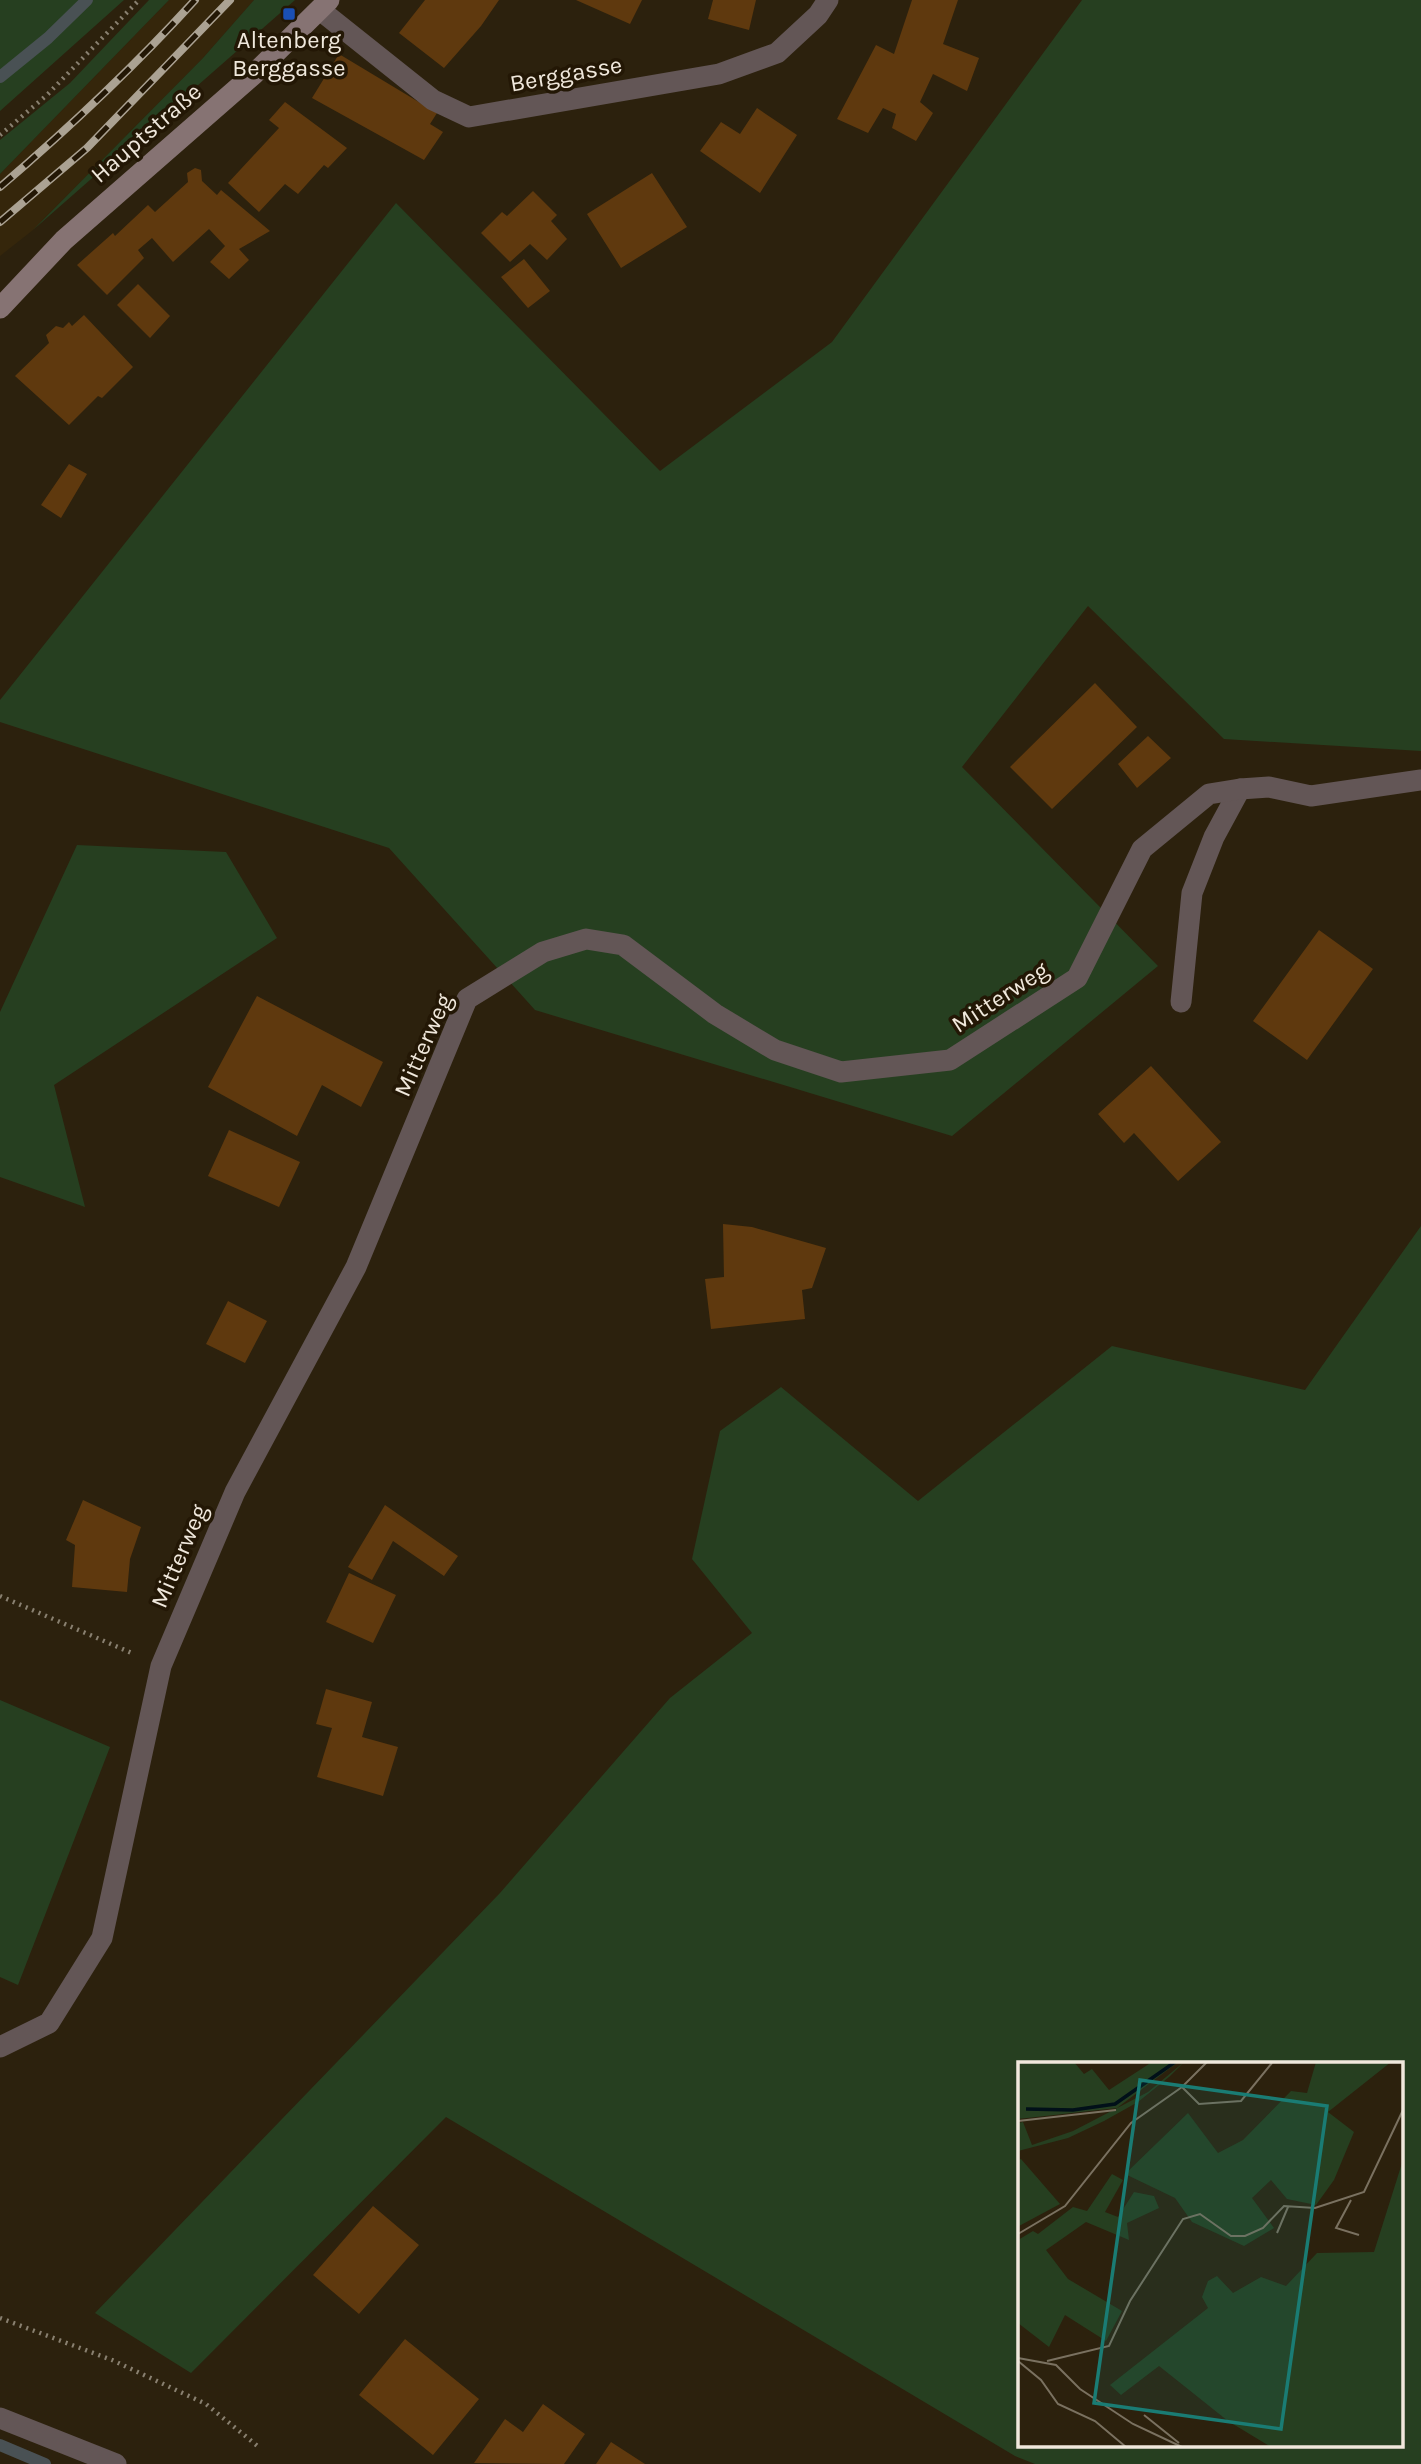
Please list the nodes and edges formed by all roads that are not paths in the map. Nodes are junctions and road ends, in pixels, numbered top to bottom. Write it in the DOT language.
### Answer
graph roads {
  1 [pos="828,0"];
  2 [pos="324,5"];
  3 [pos="0,308"];
  4 [pos="1421,780"];
  5 [pos="1240,789"];
  6 [pos="1181,1002"];
  7 [pos="0,2047"];
  8 [pos="0,2418"];
  9 [pos="116,2464"];
  1 -- 2 [label="street, Berggasse"];
  2 -- 3 [label="main road, Hauptstraße"];
  4 -- 5 [label="street, Mitterweg"];
  5 -- 6 [label="street"];
  5 -- 7 [label="street, Mitterweg"];
  8 -- 9 [label="street"];
}
